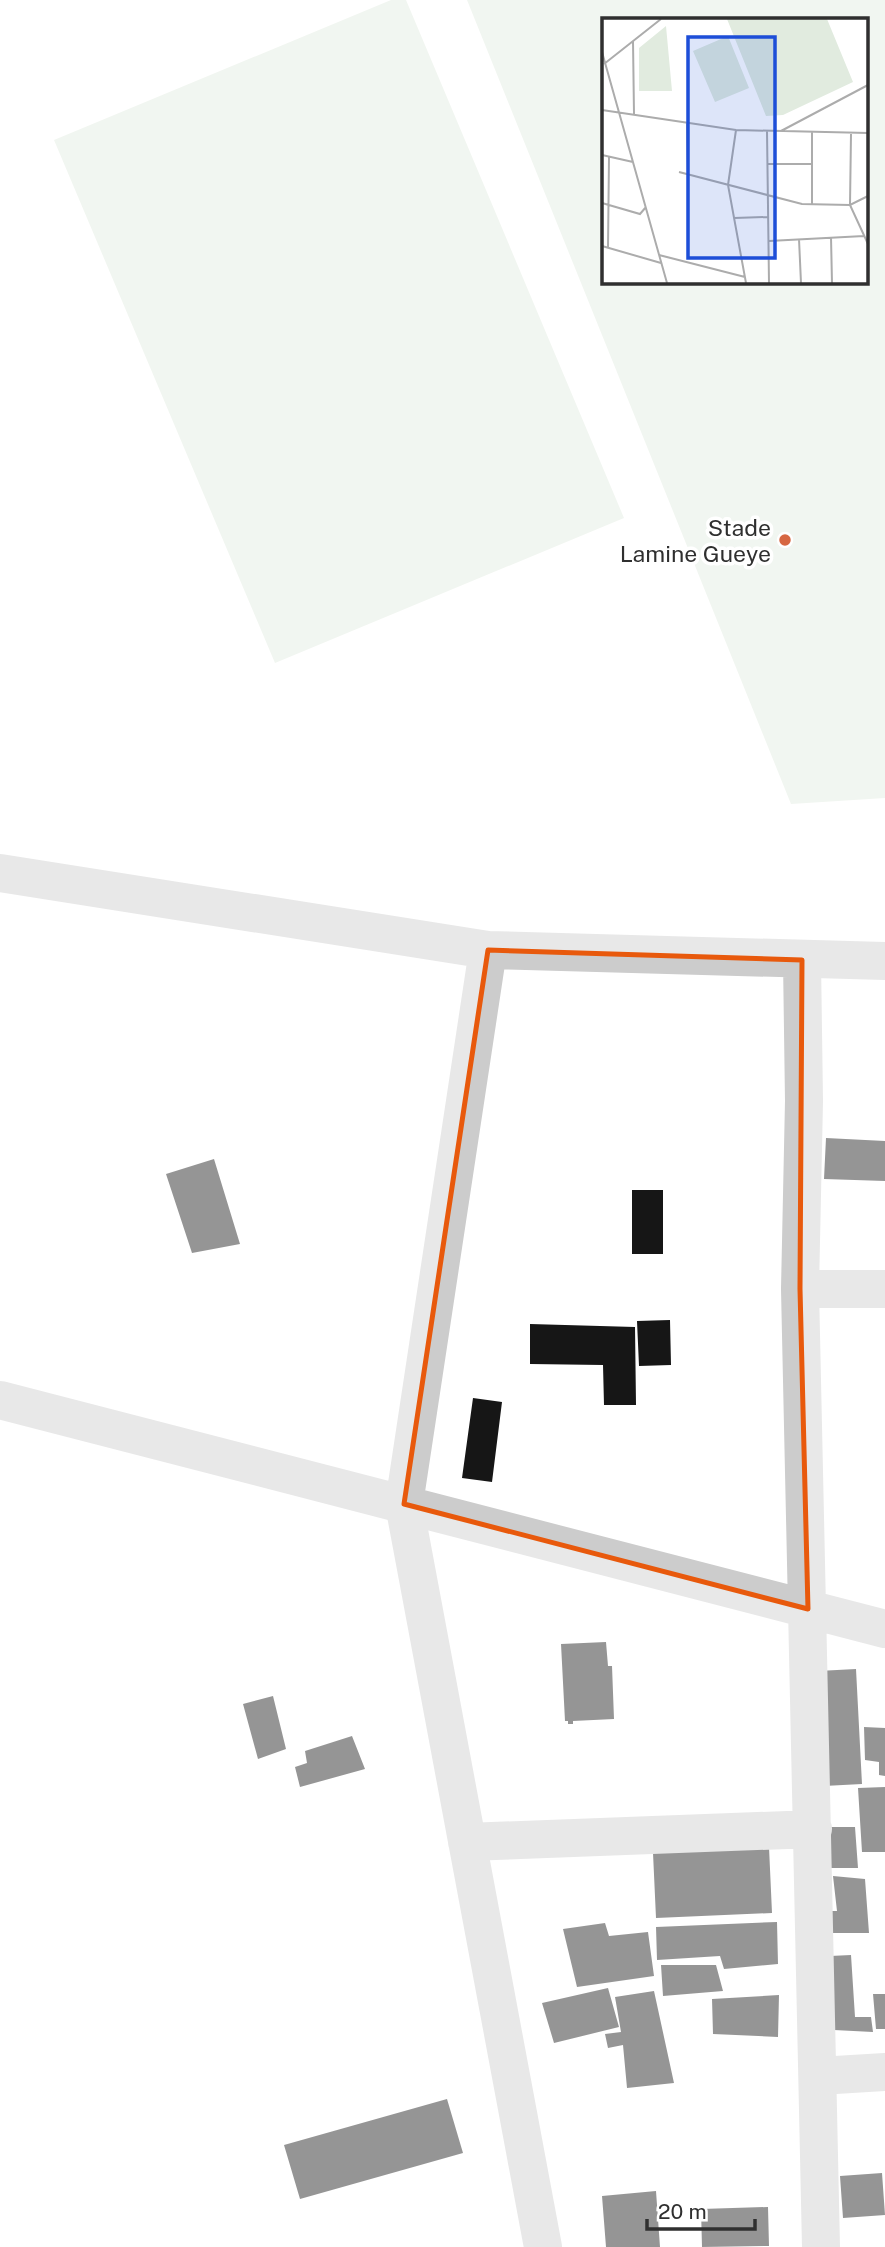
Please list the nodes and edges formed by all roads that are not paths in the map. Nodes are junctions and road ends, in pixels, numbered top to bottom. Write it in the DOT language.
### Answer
graph roads {
  1 [pos="0,873"];
  2 [pos="488,950"];
  3 [pos="802,960"];
  4 [pos="885,961"];
  5 [pos="800,1289"];
  6 [pos="885,1289"];
  7 [pos="0,1400"];
  8 [pos="404,1504"];
  9 [pos="808,1609"];
  10 [pos="885,1629"];
  11 [pos="813,1829"];
  12 [pos="467,1842"];
  13 [pos="885,2072"];
  14 [pos="818,2076"];
  15 [pos="543,2247"];
  16 [pos="821,2247"];
  1 -- 2 [label="street"];
  2 -- 3 [label="street"];
  2 -- 8 [label="street"];
  3 -- 4 [label="street"];
  3 -- 5 [label="street"];
  5 -- 6 [label="street"];
  5 -- 9 [label="street"];
  7 -- 8 [label="street"];
  8 -- 9 [label="street"];
  8 -- 12 [label="street"];
  9 -- 10 [label="street"];
  9 -- 11 [label="street"];
  11 -- 12 [label="street"];
  11 -- 14 [label="street"];
  12 -- 15 [label="street"];
  13 -- 14 [label="street"];
  14 -- 16 [label="street"];
}
